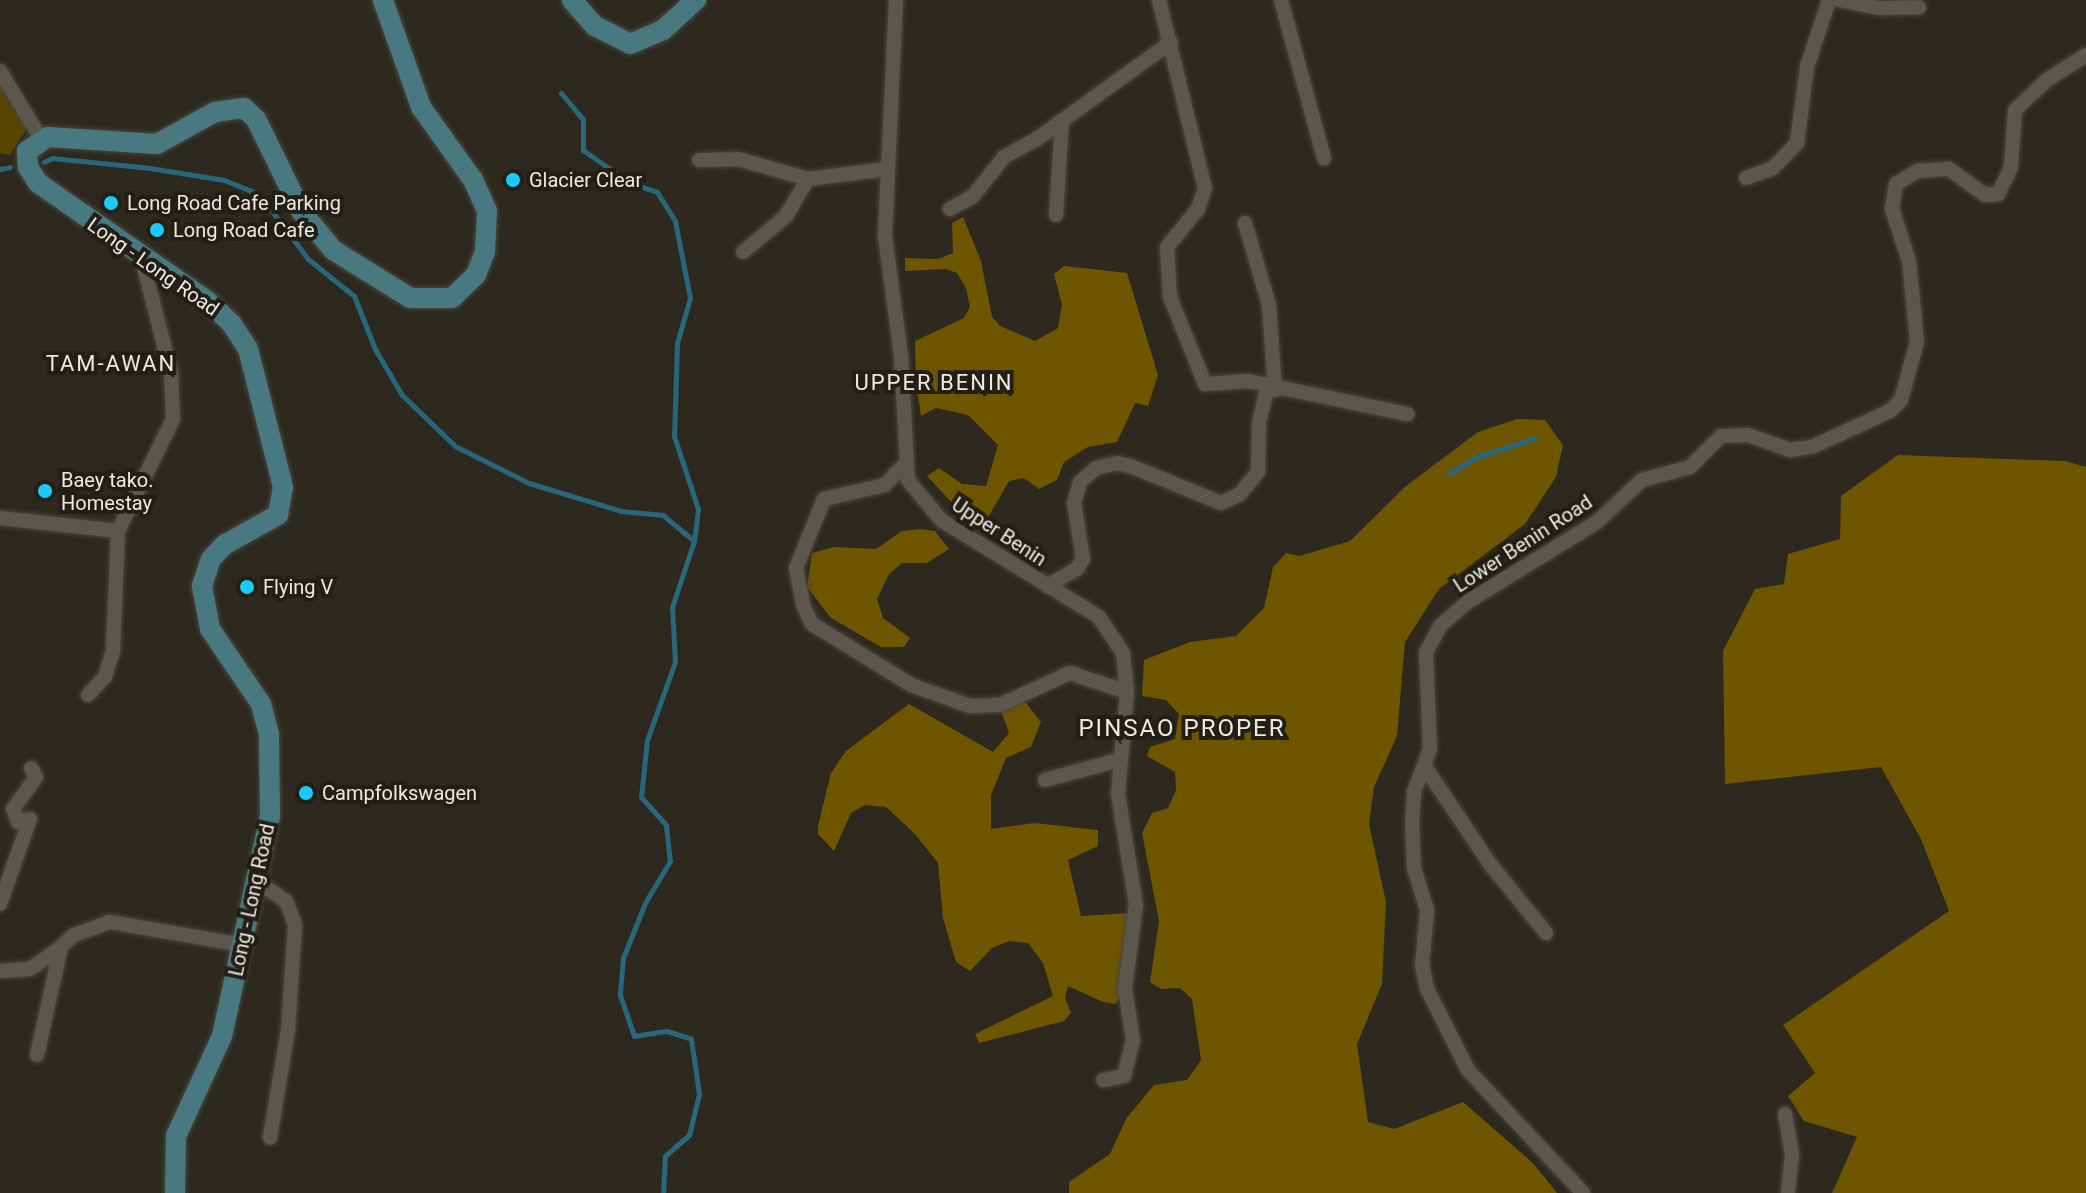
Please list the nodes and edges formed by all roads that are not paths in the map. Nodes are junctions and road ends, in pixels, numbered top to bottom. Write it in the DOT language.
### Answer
graph roads {
  1 [pos="383,0"];
  2 [pos="572,0"];
  3 [pos="696,0"];
  4 [pos="896,0"];
  5 [pos="1159,0"];
  6 [pos="1281,0"];
  7 [pos="1829,0"];
  8 [pos="1839,0"];
  9 [pos="1919,7"];
  10 [pos="1171,42"];
  11 [pos="2086,55"];
  12 [pos="0,71"];
  13 [pos="1062,120"];
  14 [pos="41,139"];
  15 [pos="1324,158"];
  16 [pos="699,160"];
  17 [pos="887,169"];
  18 [pos="1746,178"];
  19 [pos="808,179"];
  20 [pos="950,209"];
  21 [pos="1056,215"];
  22 [pos="1245,223"];
  23 [pos="743,252"];
  24 [pos="141,256"];
  25 [pos="1271,388"];
  26 [pos="1408,414"];
  27 [pos="906,463"];
  28 [pos="0,518"];
  29 [pos="118,531"];
  30 [pos="1047,586"];
  31 [pos="1127,692"];
  32 [pos="88,695"];
  33 [pos="1119,760"];
  34 [pos="1425,767"];
  35 [pos="31,768"];
  36 [pos="1045,780"];
  37 [pos="257,881"];
  38 [pos="0,904"];
  39 [pos="1546,933"];
  40 [pos="243,945"];
  41 [pos="61,947"];
  42 [pos="0,971"];
  43 [pos="37,1055"];
  44 [pos="1103,1080"];
  45 [pos="1785,1114"];
  46 [pos="270,1138"];
  47 [pos="175,1193"];
  48 [pos="1583,1193"];
  49 [pos="1788,1193"];
  1 -- 14 [label="main road"];
  2 -- 3 [label="main road"];
  4 -- 17 [label="street, Upper Benin"];
  5 -- 10 [label="street"];
  6 -- 15 [label="street"];
  7 -- 18 [label="street"];
  8 -- 9 [label="street"];
  10 -- 13 [label="street"];
  10 -- 25 [label="street"];
  11 -- 34 [label="street, Lower Benin Road"];
  12 -- 14 [label="street"];
  13 -- 20 [label="street"];
  13 -- 21 [label="street"];
  14 -- 24 [label="main road, Long - Long Road"];
  16 -- 19 [label="street"];
  17 -- 19 [label="street"];
  17 -- 27 [label="street, Upper Benin"];
  19 -- 23 [label="street"];
  22 -- 25 [label="street"];
  24 -- 29 [label="street"];
  24 -- 37 [label="main road, Long - Long Road"];
  25 -- 26 [label="street"];
  25 -- 30 [label="street"];
  27 -- 30 [label="street, Upper Benin"];
  27 -- 31 [label="street"];
  28 -- 29 [label="street"];
  29 -- 32 [label="street"];
  30 -- 31 [label="street, Upper Benin"];
  31 -- 33 [label="street, Upper Benin"];
  33 -- 36 [label="street"];
  33 -- 44 [label="street, Upper Benin"];
  34 -- 39 [label="street"];
  34 -- 48 [label="street, Lower Benin Road"];
  35 -- 38 [label="street"];
  37 -- 40 [label="main road, Long - Long Road"];
  37 -- 46 [label="street"];
  40 -- 41 [label="street"];
  40 -- 47 [label="main road, Long - Long Road"];
  41 -- 42 [label="street"];
  41 -- 43 [label="street"];
  45 -- 49 [label="street"];
}
